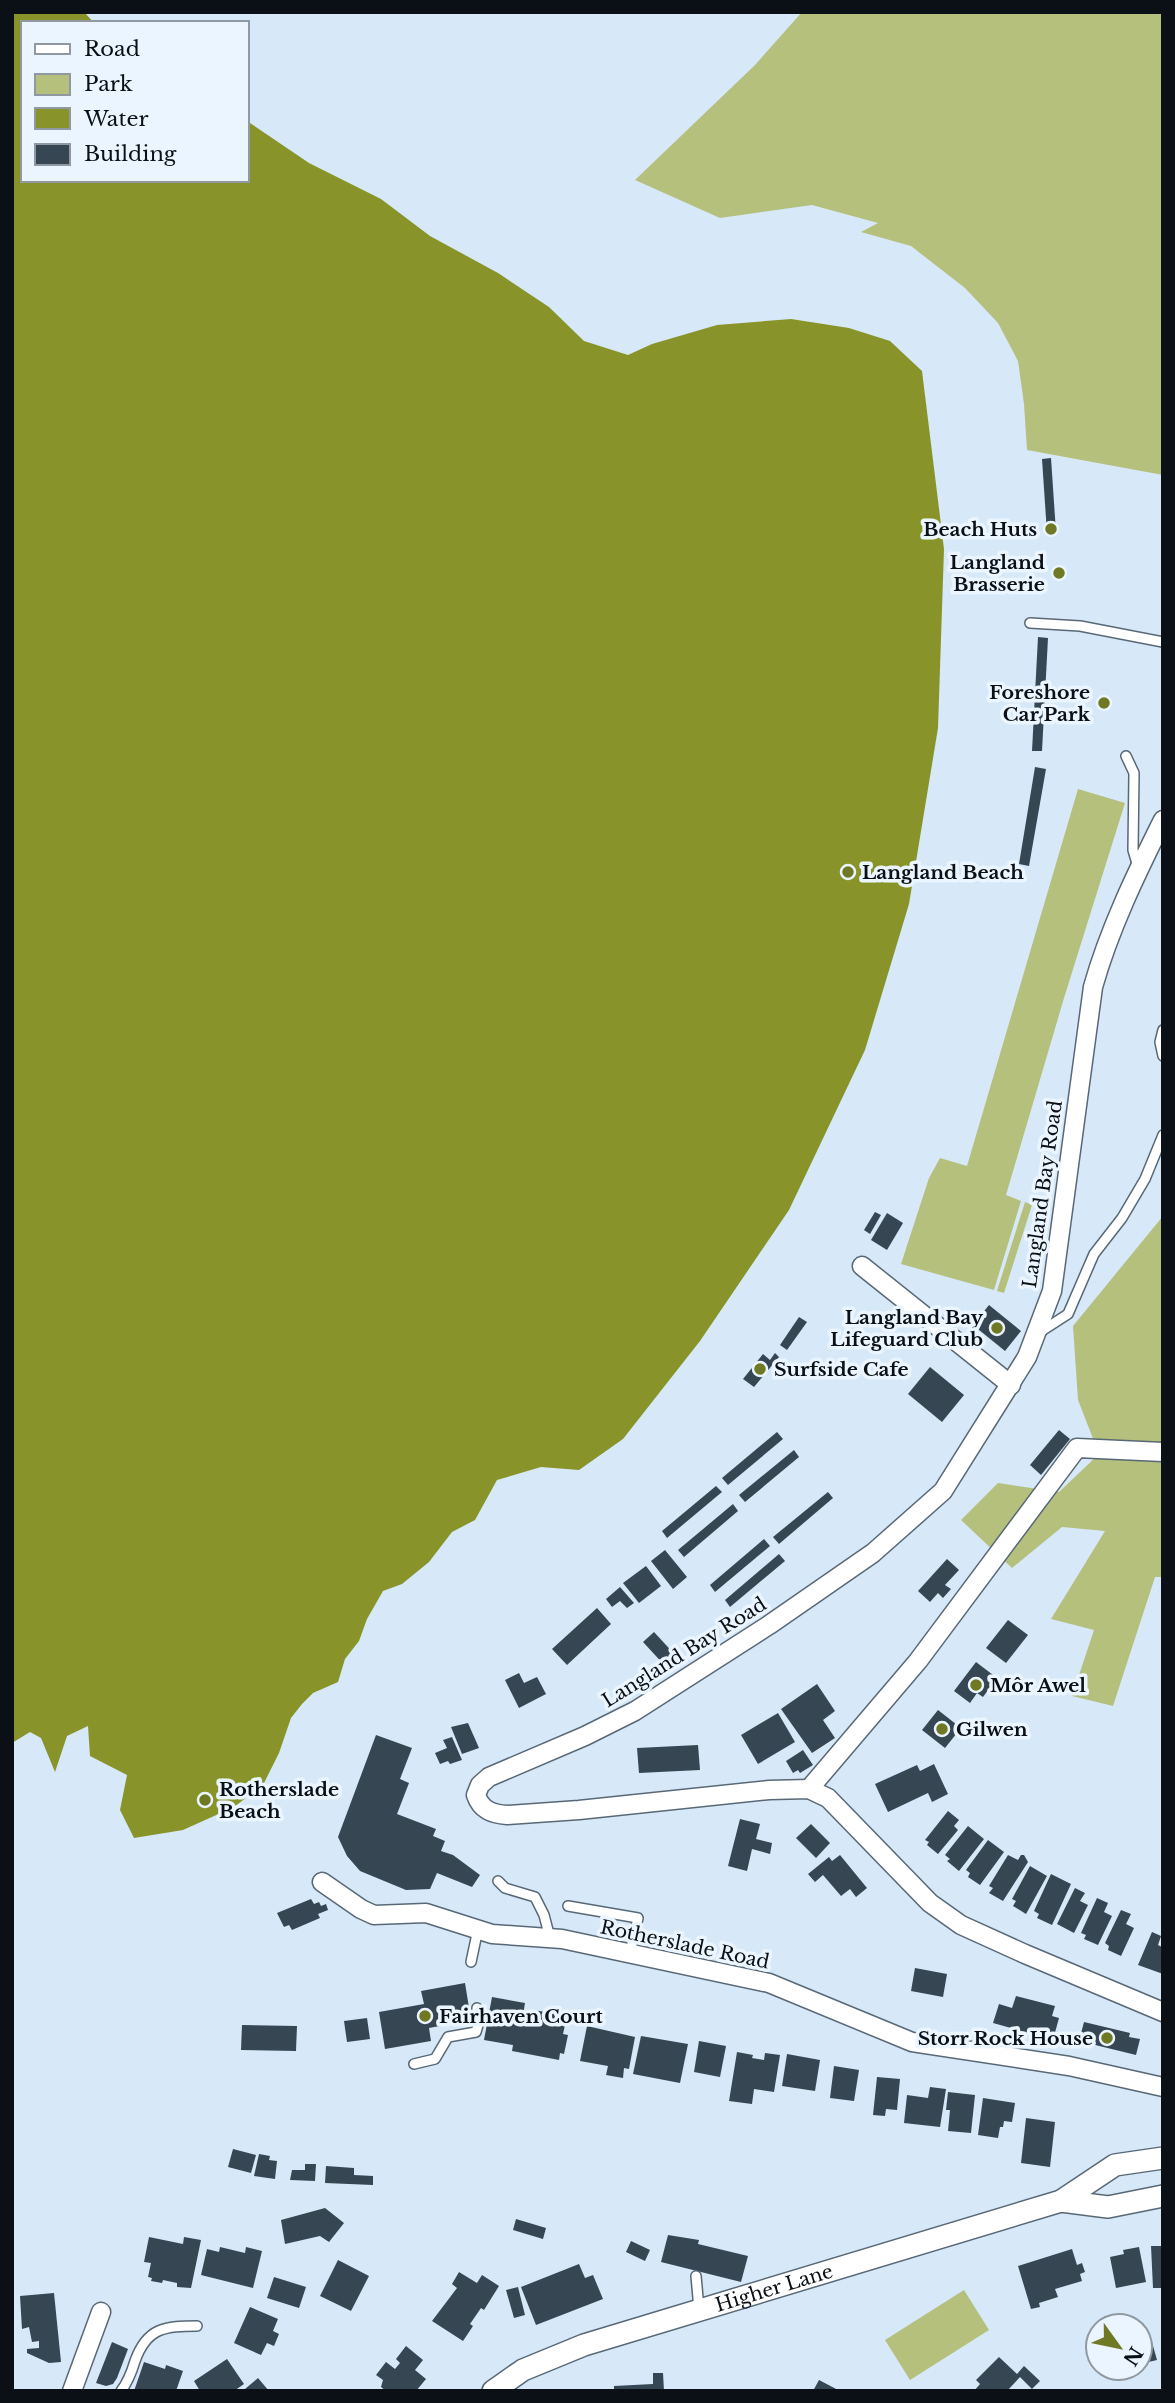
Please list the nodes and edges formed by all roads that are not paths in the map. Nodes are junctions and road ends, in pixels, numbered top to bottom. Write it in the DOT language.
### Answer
graph roads {
  1 [pos="1030,623"];
  2 [pos="1163,642"];
  3 [pos="1126,756"];
  4 [pos="1163,820"];
  5 [pos="1139,868"];
  6 [pos="1163,1030"];
  7 [pos="1163,1056"];
  8 [pos="1163,1135"];
  9 [pos="862,1266"];
  10 [pos="1036,1335"];
  11 [pos="1011,1385"];
  12 [pos="1163,1452"];
  13 [pos="809,1788"];
  14 [pos="498,1881"];
  15 [pos="322,1882"];
  16 [pos="568,1906"];
  17 [pos="478,1928"];
  18 [pos="550,1938"];
  19 [pos="630,1953"];
  20 [pos="471,1962"];
  21 [pos="477,2008"];
  22 [pos="1163,2012"];
  23 [pos="414,2064"];
  24 [pos="1163,2087"];
  25 [pos="1163,2158"];
  26 [pos="1163,2196"];
  27 [pos="1061,2201"];
  28 [pos="696,2276"];
  29 [pos="699,2310"];
  30 [pos="101,2312"];
  31 [pos="197,2326"];
  32 [pos="78,2389"];
  33 [pos="121,2391"];
  34 [pos="493,2391"];
  1 -- 2 [label="lane"];
  3 -- 5 [label="lane"];
  4 -- 5 [label="street, Langland Bay Road"];
  5 -- 10 [label="street, Langland Bay Road"];
  6 -- 7 [label="lane"];
  8 -- 10 [label="lane"];
  9 -- 11 [label="street"];
  10 -- 11 [label="street, Langland Bay Road"];
  11 -- 13 [label="street, Langland Bay Road"];
  12 -- 13 [label="street"];
  13 -- 22 [label="street"];
  14 -- 18 [label="lane"];
  15 -- 17 [label="street, Rotherslade Road"];
  16 -- 19 [label="lane"];
  17 -- 18 [label="street, Rotherslade Road"];
  17 -- 20 [label="lane"];
  18 -- 19 [label="street, Rotherslade Road"];
  19 -- 24 [label="street, Rotherslade Road"];
  21 -- 23 [label="lane"];
  25 -- 27 [label="street, Higher Lane"];
  26 -- 27 [label="street, Higher Lane"];
  27 -- 29 [label="street, Higher Lane"];
  28 -- 29 [label="lane"];
  29 -- 34 [label="street, Higher Lane"];
  30 -- 32 [label="street"];
  31 -- 33 [label="lane"];
}
